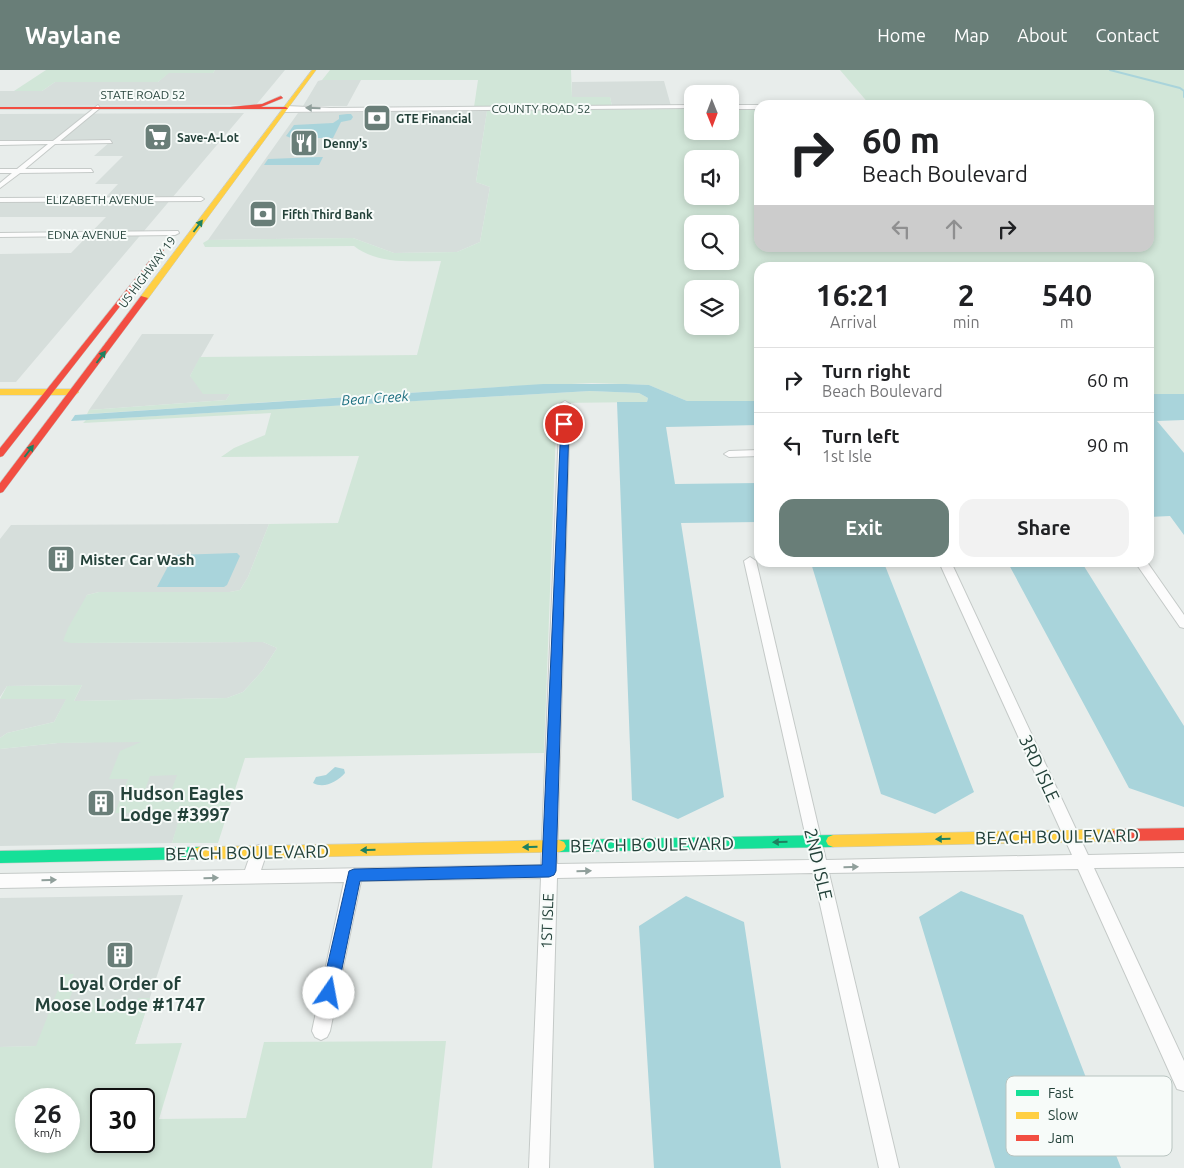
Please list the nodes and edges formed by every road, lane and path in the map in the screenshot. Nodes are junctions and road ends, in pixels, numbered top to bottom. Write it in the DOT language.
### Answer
graph roads {
  1 [pos="302,70"];
  2 [pos="314,70"];
  3 [pos="0,79"];
  4 [pos="9,80"];
  5 [pos="281,97"];
  6 [pos="182,107"];
  7 [pos="232,107"];
  8 [pos="684,107"];
  9 [pos="739,107"];
  10 [pos="754,107"];
  11 [pos="0,108"];
  12 [pos="96,109"];
  13 [pos="271,109"];
  14 [pos="285,109"];
  15 [pos="114,111"];
  16 [pos="0,112"];
  17 [pos="262,120"];
  18 [pos="56,142"];
  19 [pos="110,142"];
  20 [pos="0,143"];
  21 [pos="239,149"];
  22 [pos="224,168"];
  23 [pos="20,170"];
  24 [pos="240,170"];
  25 [pos="0,171"];
  26 [pos="91,171"];
  27 [pos="0,186"];
  28 [pos="204,195"];
  29 [pos="0,200"];
  30 [pos="215,203"];
  31 [pos="175,233"];
  32 [pos="0,234"];
  33 [pos="143,300"];
  34 [pos="0,392"];
  35 [pos="46,396"];
  36 [pos="72,396"];
  37 [pos="0,400"];
  38 [pos="565,404"];
  39 [pos="754,453"];
  40 [pos="0,454"];
  41 [pos="729,454"];
  42 [pos="0,490"];
  43 [pos="750,561"];
  44 [pos="948,567"];
  45 [pos="1144,567"];
  46 [pos="1184,624"];
  47 [pos="1184,834"];
  48 [pos="1071,836"];
  49 [pos="814,841"];
  50 [pos="550,846"];
  51 [pos="259,852"];
  52 [pos="0,857"];
  53 [pos="1184,860"];
  54 [pos="1083,862"];
  55 [pos="820,867"];
  56 [pos="549,871"];
  57 [pos="354,875"];
  58 [pos="252,878"];
  59 [pos="0,881"];
  60 [pos="321,1031"];
  61 [pos="1184,1082"];
  62 [pos="539,1168"];
  63 [pos="889,1168"];
  1 -- 5 [label="main road"];
  2 -- 14 [label="main road, US HIGHWAY 19"];
  3 -- 4 [label="street"];
  5 -- 7 [label="main road"];
  5 -- 13 [label="main road"];
  6 -- 7 [label="main road, STATE ROAD 52"];
  6 -- 12 [label="main road, STATE ROAD 52"];
  6 -- 15 [label="main road"];
  7 -- 13 [label="main road, STATE ROAD 52"];
  8 -- 14 [label="street, COUNTY ROAD 52"];
  9 -- 10 [label="street"];
  11 -- 12 [label="main road, STATE ROAD 52"];
  12 -- 15 [label="main road, STATE ROAD 52"];
  12 -- 16 [label="main road, STATE ROAD 52"];
  12 -- 18 [label="street"];
  13 -- 14 [label="main road, STATE ROAD 52"];
  13 -- 15 [label="main road, STATE ROAD 52"];
  13 -- 17 [label="main road"];
  14 -- 24 [label="main road, US HIGHWAY 19"];
  18 -- 19 [label="street"];
  18 -- 20 [label="street"];
  18 -- 23 [label="street"];
  21 -- 24 [label="main road"];
  22 -- 30 [label="main road"];
  23 -- 25 [label="street"];
  23 -- 26 [label="street"];
  23 -- 27 [label="street"];
  24 -- 30 [label="main road, US HIGHWAY 19"];
  28 -- 29 [label="street, ELIZABETH AVENUE"];
  28 -- 31 [label="main road, US HIGHWAY 19"];
  33 -- 30 [label="main road, US HIGHWAY 19, one-way"];
  31 -- 32 [label="street, EDNA AVENUE"];
  31 -- 33 [label="main road"];
  31 -- 35 [label="main road, US HIGHWAY 19"];
  36 -- 33 [label="main road, US HIGHWAY 19, one-way"];
  34 -- 35 [label="main road"];
  35 -- 36 [label="main road"];
  35 -- 37 [label="main road"];
  35 -- 40 [label="main road, US HIGHWAY 19"];
  42 -- 36 [label="main road, US HIGHWAY 19, one-way"];
  38 -- 50 [label="street, 1ST ISLE"];
  39 -- 41 [label="street"];
  43 -- 49 [label="street, 2ND ISLE"];
  44 -- 48 [label="street, 3RD ISLE"];
  45 -- 46 [label="street"];
  47 -- 48 [label="main road, BEACH BOULEVARD"];
  48 -- 49 [label="main road, BEACH BOULEVARD, one-way"];
  48 -- 54 [label="street, 3RD ISLE"];
  49 -- 50 [label="main road, BEACH BOULEVARD, one-way"];
  49 -- 55 [label="street, 2ND ISLE"];
  50 -- 51 [label="main road, BEACH BOULEVARD, one-way"];
  50 -- 56 [label="street, 1ST ISLE"];
  51 -- 52 [label="main road, BEACH BOULEVARD"];
  51 -- 58 [label="street"];
  53 -- 54 [label="street, BEACH BOULEVARD"];
  55 -- 54 [label="street, BEACH BOULEVARD, one-way"];
  54 -- 61 [label="street, 3RD ISLE"];
  56 -- 55 [label="street, BEACH BOULEVARD, one-way"];
  55 -- 63 [label="street, 2ND ISLE"];
  56 -- 57 [label="street, BEACH BOULEVARD"];
  56 -- 62 [label="street, 1ST ISLE"];
  57 -- 58 [label="street, BEACH BOULEVARD"];
  57 -- 60 [label="street"];
  59 -- 58 [label="street, BEACH BOULEVARD, one-way"];
}
